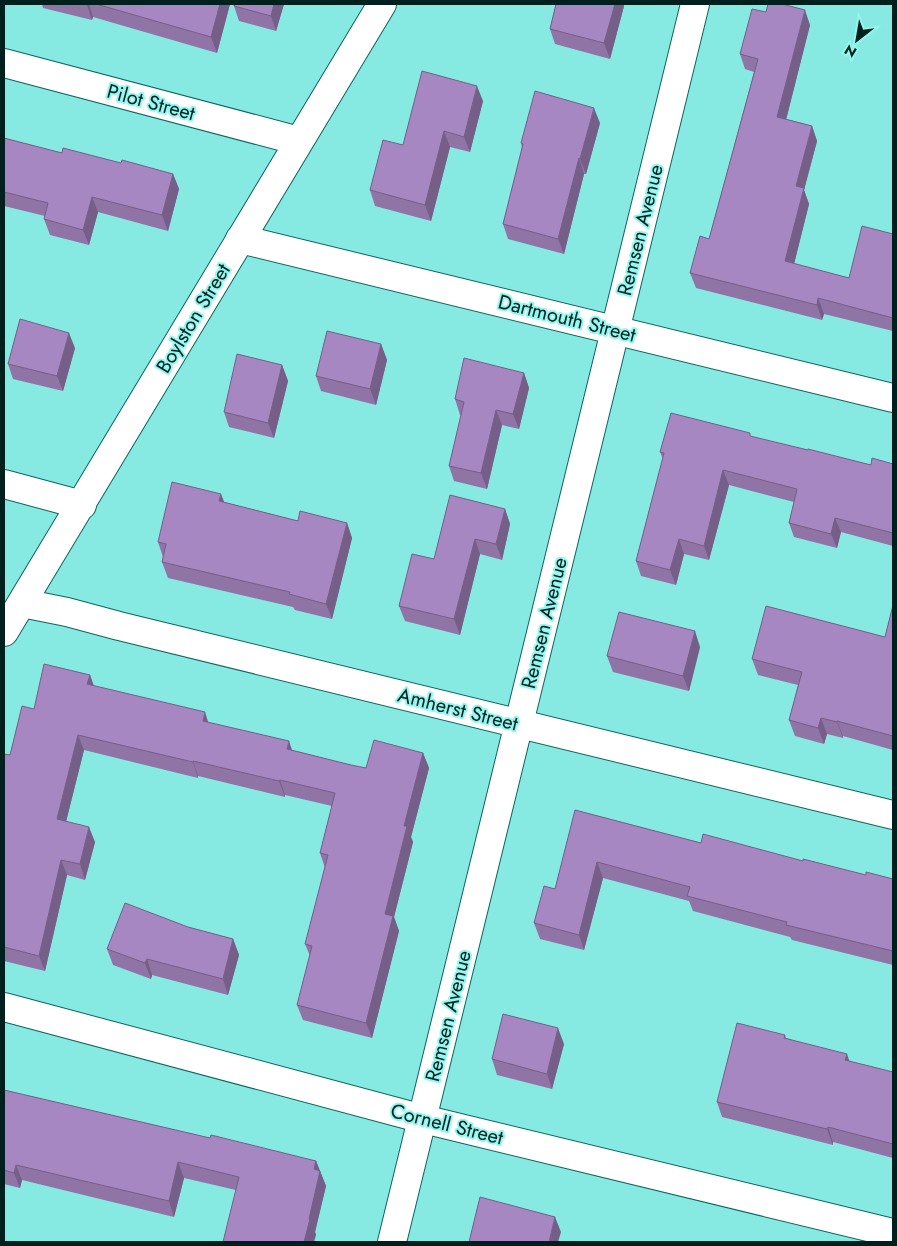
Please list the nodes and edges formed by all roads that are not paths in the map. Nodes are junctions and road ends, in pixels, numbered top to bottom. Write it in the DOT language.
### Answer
graph roads {
  1 [pos="382,4"];
  2 [pos="695,4"];
  3 [pos="4,63"];
  4 [pos="299,141"];
  5 [pos="240,239"];
  6 [pos="616,330"];
  7 [pos="893,398"];
  8 [pos="4,484"];
  9 [pos="82,505"];
  10 [pos="22,603"];
  11 [pos="4,632"];
  12 [pos="519,724"];
  13 [pos="893,815"];
  14 [pos="4,1007"];
  15 [pos="422,1119"];
  16 [pos="893,1234"];
  17 [pos="392,1242"];
  1 -- 4 [label="street, Boylston Street"];
  2 -- 6 [label="street, Remsen Avenue"];
  3 -- 4 [label="street, Pilot Street"];
  4 -- 5 [label="street, Boylston Street"];
  5 -- 6 [label="street, Dartmouth Street"];
  5 -- 9 [label="street, Boylston Street"];
  6 -- 7 [label="street, Dartmouth Street"];
  6 -- 12 [label="street, Remsen Avenue"];
  8 -- 9 [label="street"];
  9 -- 10 [label="street, Boylston Street"];
  10 -- 11 [label="street, Boylston Street"];
  10 -- 12 [label="street, Amherst Street"];
  12 -- 13 [label="street, Amherst Street"];
  12 -- 15 [label="street, Remsen Avenue"];
  14 -- 15 [label="street, Cornell Street"];
  15 -- 16 [label="street, Cornell Street"];
  15 -- 17 [label="street, Remsen Avenue"];
}
